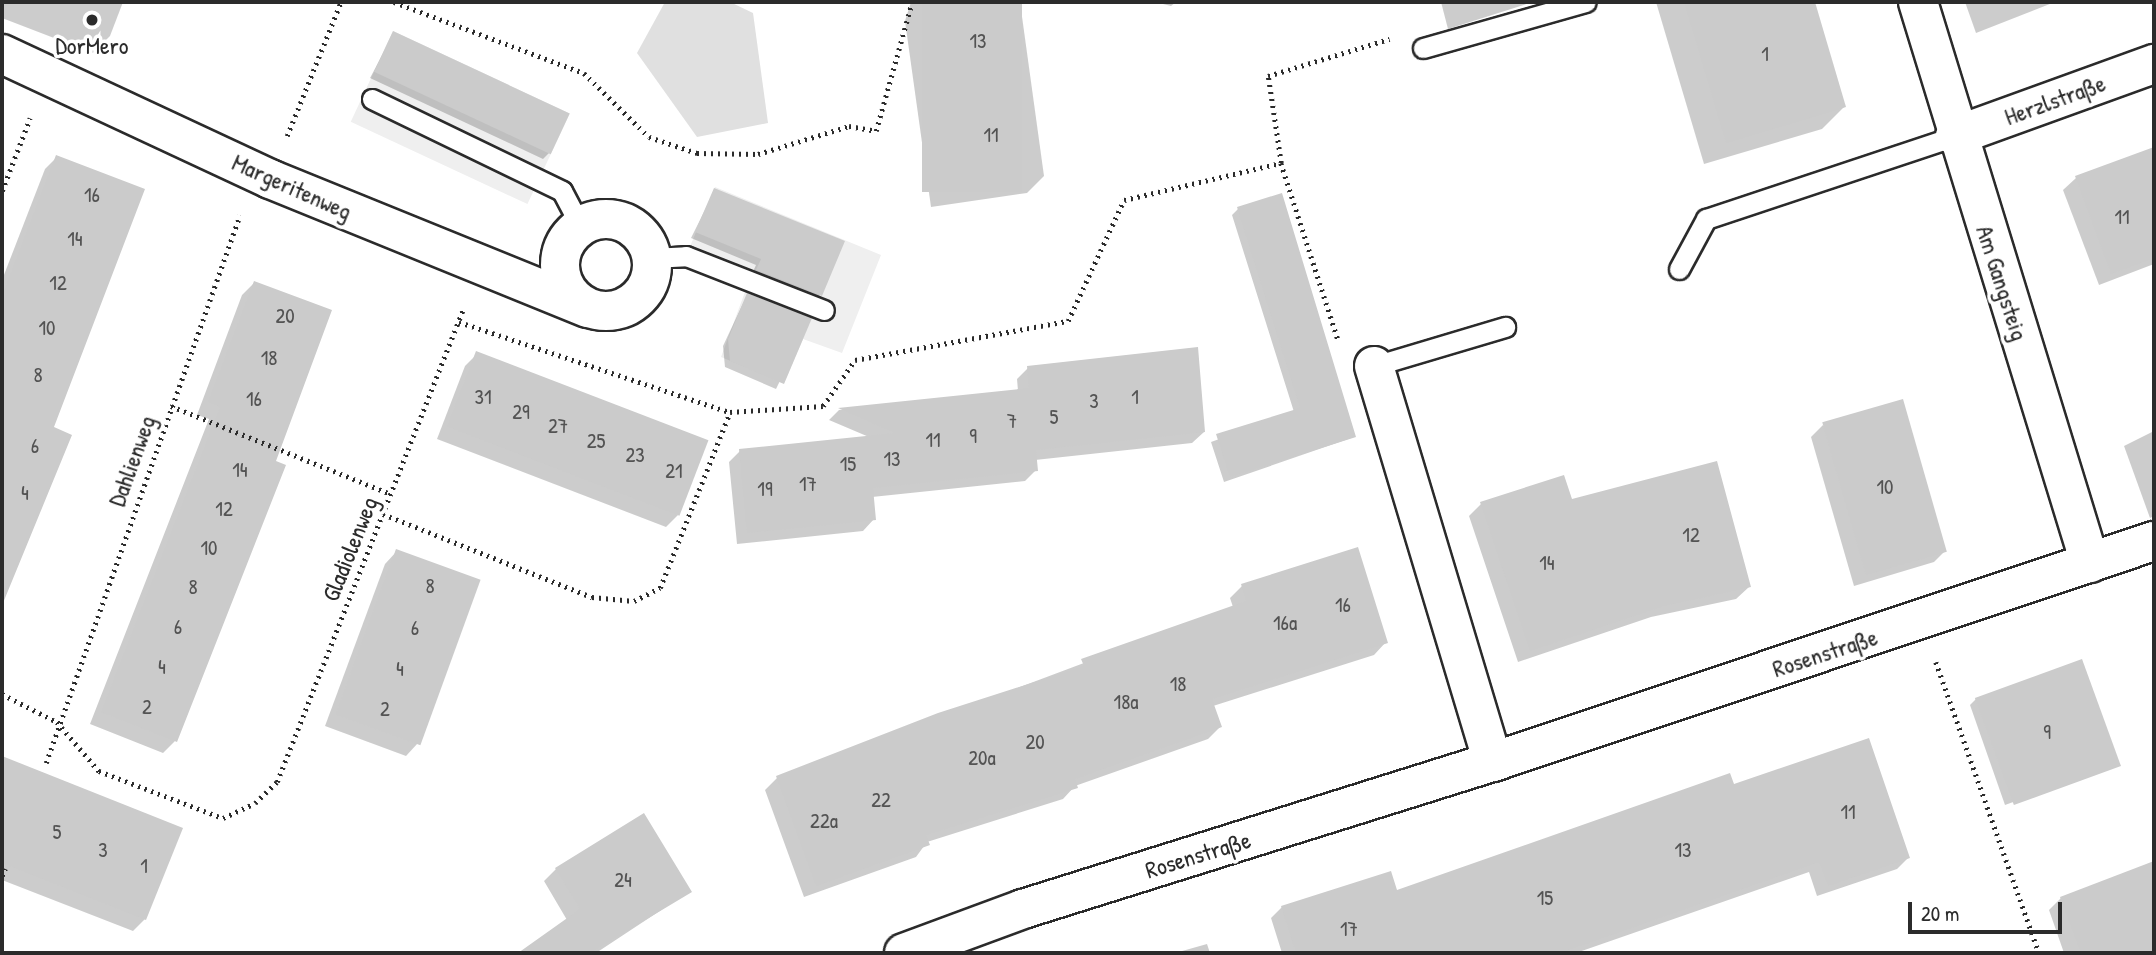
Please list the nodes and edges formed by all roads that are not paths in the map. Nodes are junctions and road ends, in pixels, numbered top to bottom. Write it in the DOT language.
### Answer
graph roads {
  1 [pos="1586,2"];
  2 [pos="1918,2"];
  3 [pos="1423,48"];
  4 [pos="2,54"];
  5 [pos="2154,64"];
  6 [pos="372,99"];
  7 [pos="1955,136"];
  8 [pos="581,227"];
  9 [pos="651,258"];
  10 [pos="1679,269"];
  11 [pos="588,308"];
  12 [pos="824,310"];
  13 [pos="1505,327"];
  14 [pos="1358,358"];
  15 [pos="2154,541"];
  16 [pos="2090,563"];
  17 [pos="1493,762"];
  18 [pos="904,953"];
  1 -- 3 [label="lane"];
  2 -- 7 [label="street, Am Gangsteig"];
  4 -- 11 [label="street, Margeritenweg"];
  5 -- 7 [label="street, Herzlstraße"];
  6 -- 8 [label="lane"];
  7 -- 10 [label="lane"];
  7 -- 16 [label="street, Am Gangsteig"];
  8 -- 9 [label="street"];
  8 -- 11 [label="street"];
  9 -- 11 [label="street, Margeritenweg"];
  9 -- 12 [label="lane"];
  13 -- 14 [label="lane"];
  14 -- 17 [label="street"];
  15 -- 16 [label="street, Rosenstraße"];
  16 -- 17 [label="street, Rosenstraße"];
  17 -- 18 [label="street, Rosenstraße"];
}
